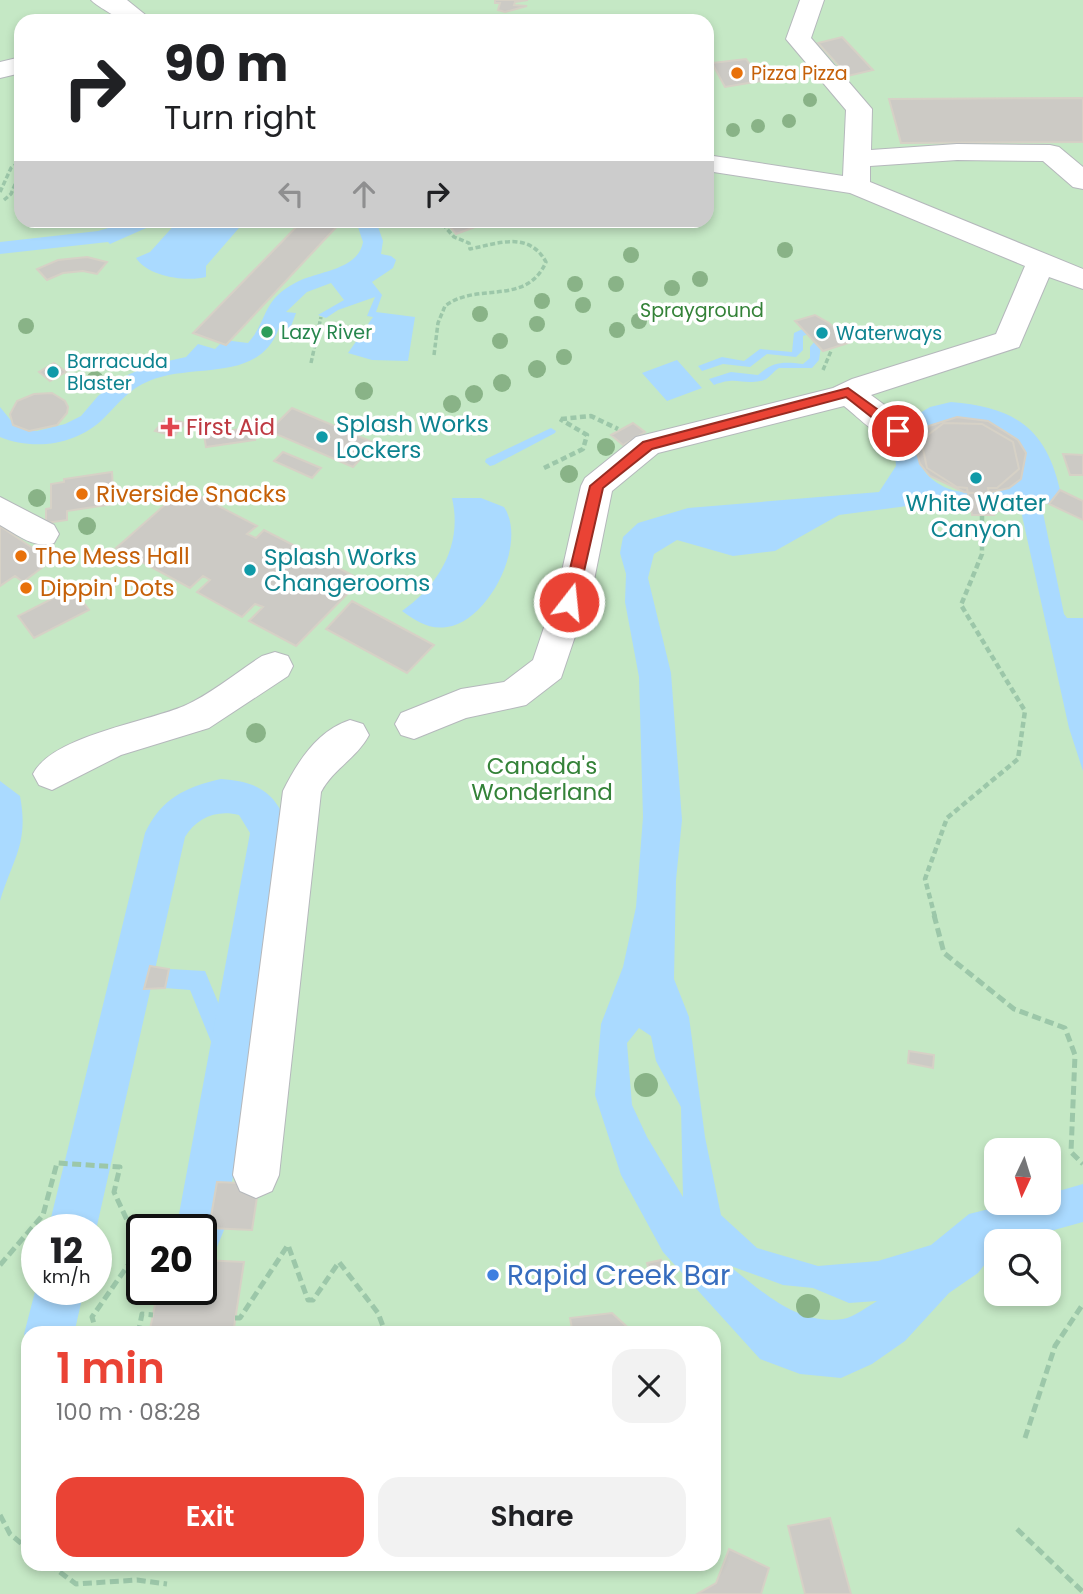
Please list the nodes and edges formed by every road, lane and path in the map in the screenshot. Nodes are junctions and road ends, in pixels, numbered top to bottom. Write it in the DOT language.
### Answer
graph roads {
  1 [pos="103,0"];
  2 [pos="812,0"];
  3 [pos="131,14"];
  4 [pos="858,158"];
  5 [pos="714,164"];
  6 [pos="14,166"];
  7 [pos="1083,181"];
  8 [pos="856,186"];
  9 [pos="14,189"];
  10 [pos="0,192"];
  11 [pos="4,200"];
  12 [pos="446,228"];
  13 [pos="1041,262"];
  14 [pos="1083,280"];
  15 [pos="321,317"];
  16 [pos="434,355"];
  17 [pos="311,363"];
  18 [pos="848,393"];
  19 [pos="620,430"];
  20 [pos="898,431"];
  21 [pos="544,468"];
  22 [pos="0,509"];
  23 [pos="982,515"];
  24 [pos="42,534"];
  25 [pos="275,666"];
  26 [pos="414,724"];
  27 [pos="350,735"];
  28 [pos="52,774"];
  29 [pos="1083,1164"];
  30 [pos="256,1175"];
  31 [pos="0,1265"];
  32 [pos="1083,1304"];
  33 [pos="153,1315"];
  34 [pos="235,1318"];
  35 [pos="95,1326"];
  36 [pos="140,1326"];
  37 [pos="383,1326"];
  38 [pos="1025,1438"];
  39 [pos="0,1515"];
  40 [pos="1017,1529"];
  41 [pos="21,1544"];
  42 [pos="58,1571"];
  43 [pos="167,1584"];
  44 [pos="1083,1592"];
  1 -- 3 [label="lane"];
  2 -- 4 [label="lane"];
  4 -- 7 [label="lane"];
  4 -- 8 [label="lane"];
  5 -- 8 [label="lane"];
  6 -- 10 [label="path"];
  8 -- 13 [label="lane"];
  9 -- 11 [label="path"];
  12 -- 16 [label="path"];
  13 -- 14 [label="lane"];
  13 -- 18 [label="lane"];
  15 -- 17 [label="path"];
  18 -- 20 [label="lane"];
  18 -- 26 [label="lane"];
  19 -- 21 [label="path"];
  22 -- 24 [label="lane"];
  23 -- 29 [label="path"];
  25 -- 28 [label="lane"];
  27 -- 30 [label="lane"];
  31 -- 35 [label="path"];
  32 -- 38 [label="path"];
  33 -- 36 [label="path"];
  34 -- 37 [label="path"];
  39 -- 41 [label="path"];
  40 -- 44 [label="path"];
  42 -- 43 [label="path"];
}
